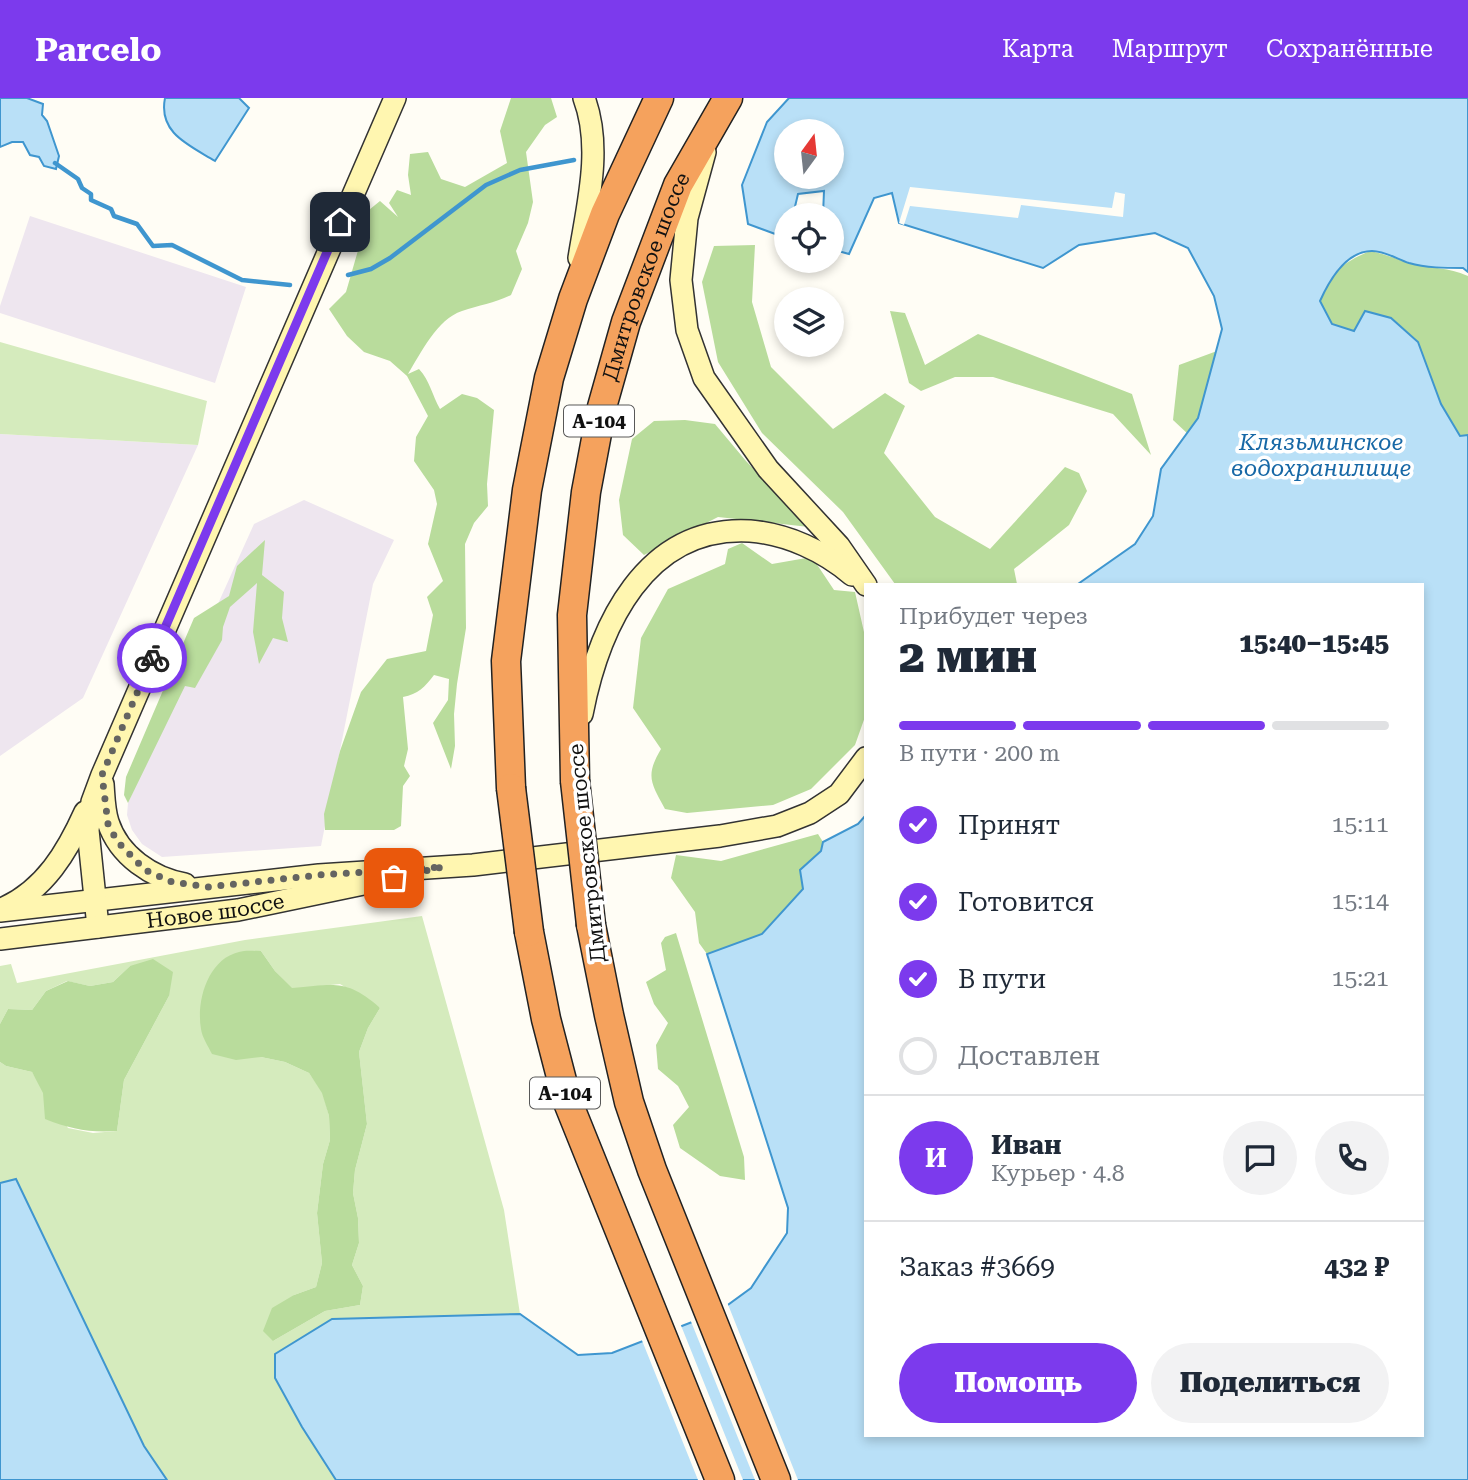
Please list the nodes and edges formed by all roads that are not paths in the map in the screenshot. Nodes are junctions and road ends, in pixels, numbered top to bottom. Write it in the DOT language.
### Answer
graph roads {
  1 [pos="395,98"];
  2 [pos="407,98"];
  3 [pos="584,98"];
  4 [pos="659,98"];
  5 [pos="726,102"];
  6 [pos="374,146"];
  7 [pos="573,299"];
  8 [pos="864,583"];
  9 [pos="865,583"];
  10 [pos="864,761"];
  11 [pos="102,775"];
  12 [pos="575,775"];
  13 [pos="443,867"];
  14 [pos="208,887"];
  15 [pos="94,900"];
  16 [pos="0,911"];
  17 [pos="98,927"];
  18 [pos="1,939"];
  19 [pos="720,1480"];
  20 [pos="776,1480"];
  1 -- 6 [label="main road"];
  2 -- 6 [label="main road"];
  3 -- 7 [label="main road"];
  4 -- 7 [label="highway, А-104"];
  5 -- 9 [label="main road"];
  5 -- 12 [label="highway, Дмитровское шоссе / А-104"];
  6 -- 11 [label="main road"];
  7 -- 19 [label="highway, А-104, bridge"];
  8 -- 12 [label="main road"];
  10 -- 13 [label="main road"];
  11 -- 14 [label="main road"];
  11 -- 15 [label="main road"];
  11 -- 16 [label="main road"];
  12 -- 20 [label="highway, Дмитровское шоссе / А-104, bridge"];
  13 -- 14 [label="main road, Новое шоссе"];
  13 -- 17 [label="main road, Новое шоссе"];
  14 -- 15 [label="main road, Новое шоссе"];
  15 -- 16 [label="main road, Новое шоссе"];
  15 -- 17 [label="main road"];
  17 -- 18 [label="main road, Новое шоссе"];
}
